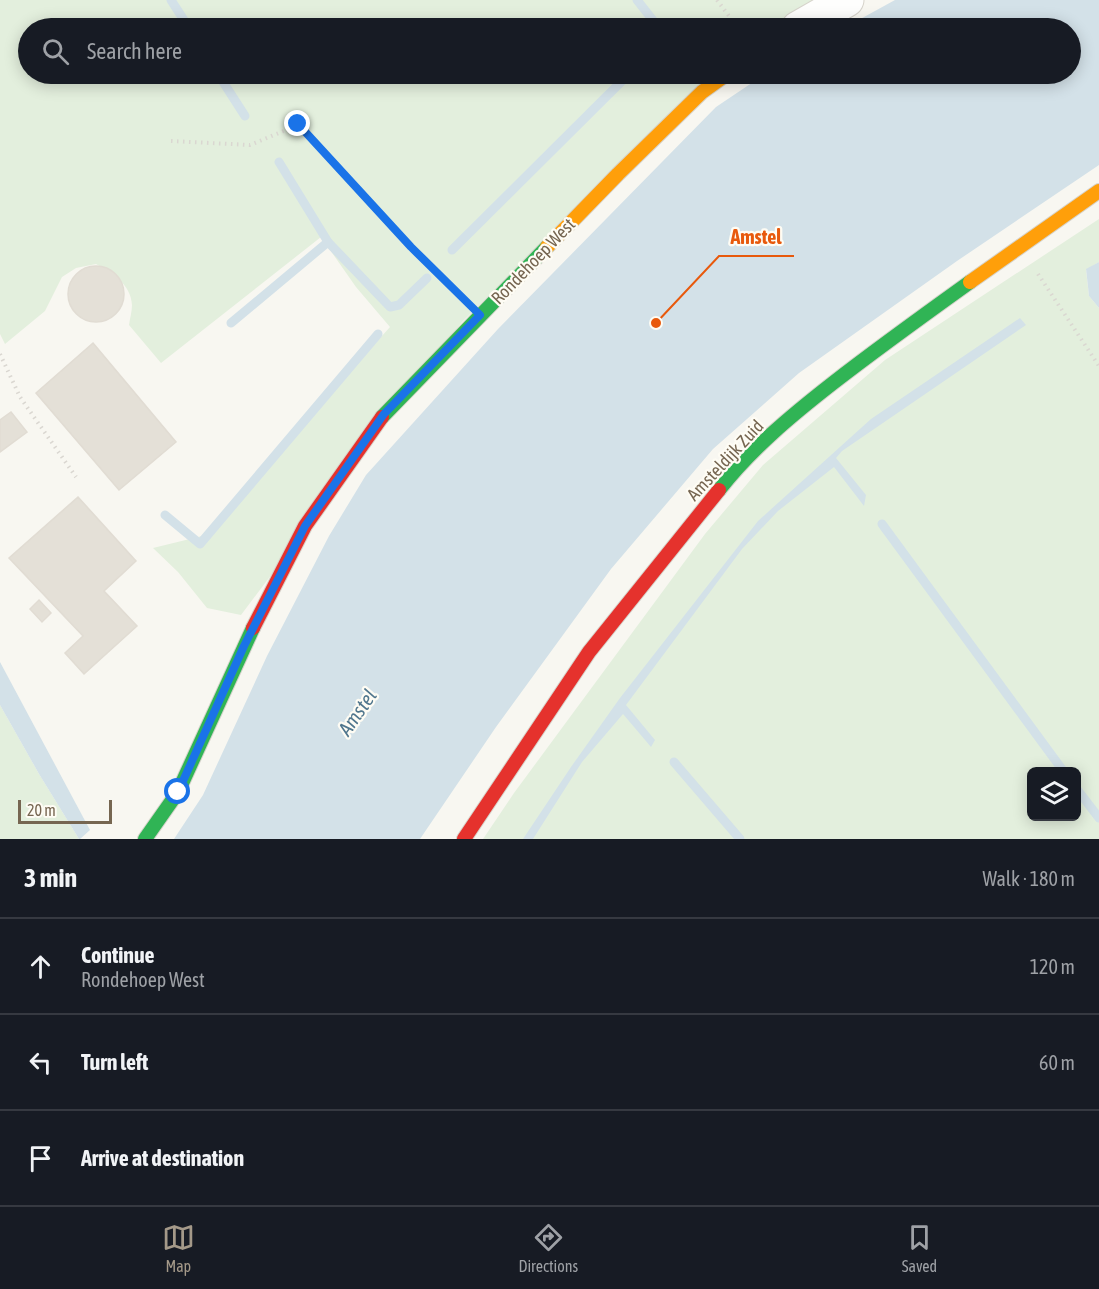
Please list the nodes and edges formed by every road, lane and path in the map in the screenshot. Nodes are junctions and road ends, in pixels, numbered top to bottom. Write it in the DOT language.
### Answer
graph roads {
  1 [pos="717,0"];
  2 [pos="847,0"];
  3 [pos="730,18"];
  4 [pos="816,18"];
  5 [pos="713,84"];
  6 [pos="171,141"];
  7 [pos="1099,191"];
  8 [pos="1019,246"];
  9 [pos="480,315"];
  10 [pos="0,354"];
  11 [pos="1099,366"];
  12 [pos="76,477"];
  13 [pos="145,839"];
  14 [pos="464,839"];
  1 -- 3 [label="path"];
  2 -- 4 [label="street"];
  5 -- 9 [label="street, Rondehoep West"];
  6 -- 9 [label="path"];
  7 -- 8 [label="street, Amsteldijk Zuid"];
  8 -- 11 [label="path"];
  8 -- 14 [label="street, Amsteldijk Zuid"];
  9 -- 13 [label="street, Rondehoep West"];
  10 -- 12 [label="path"];
}
